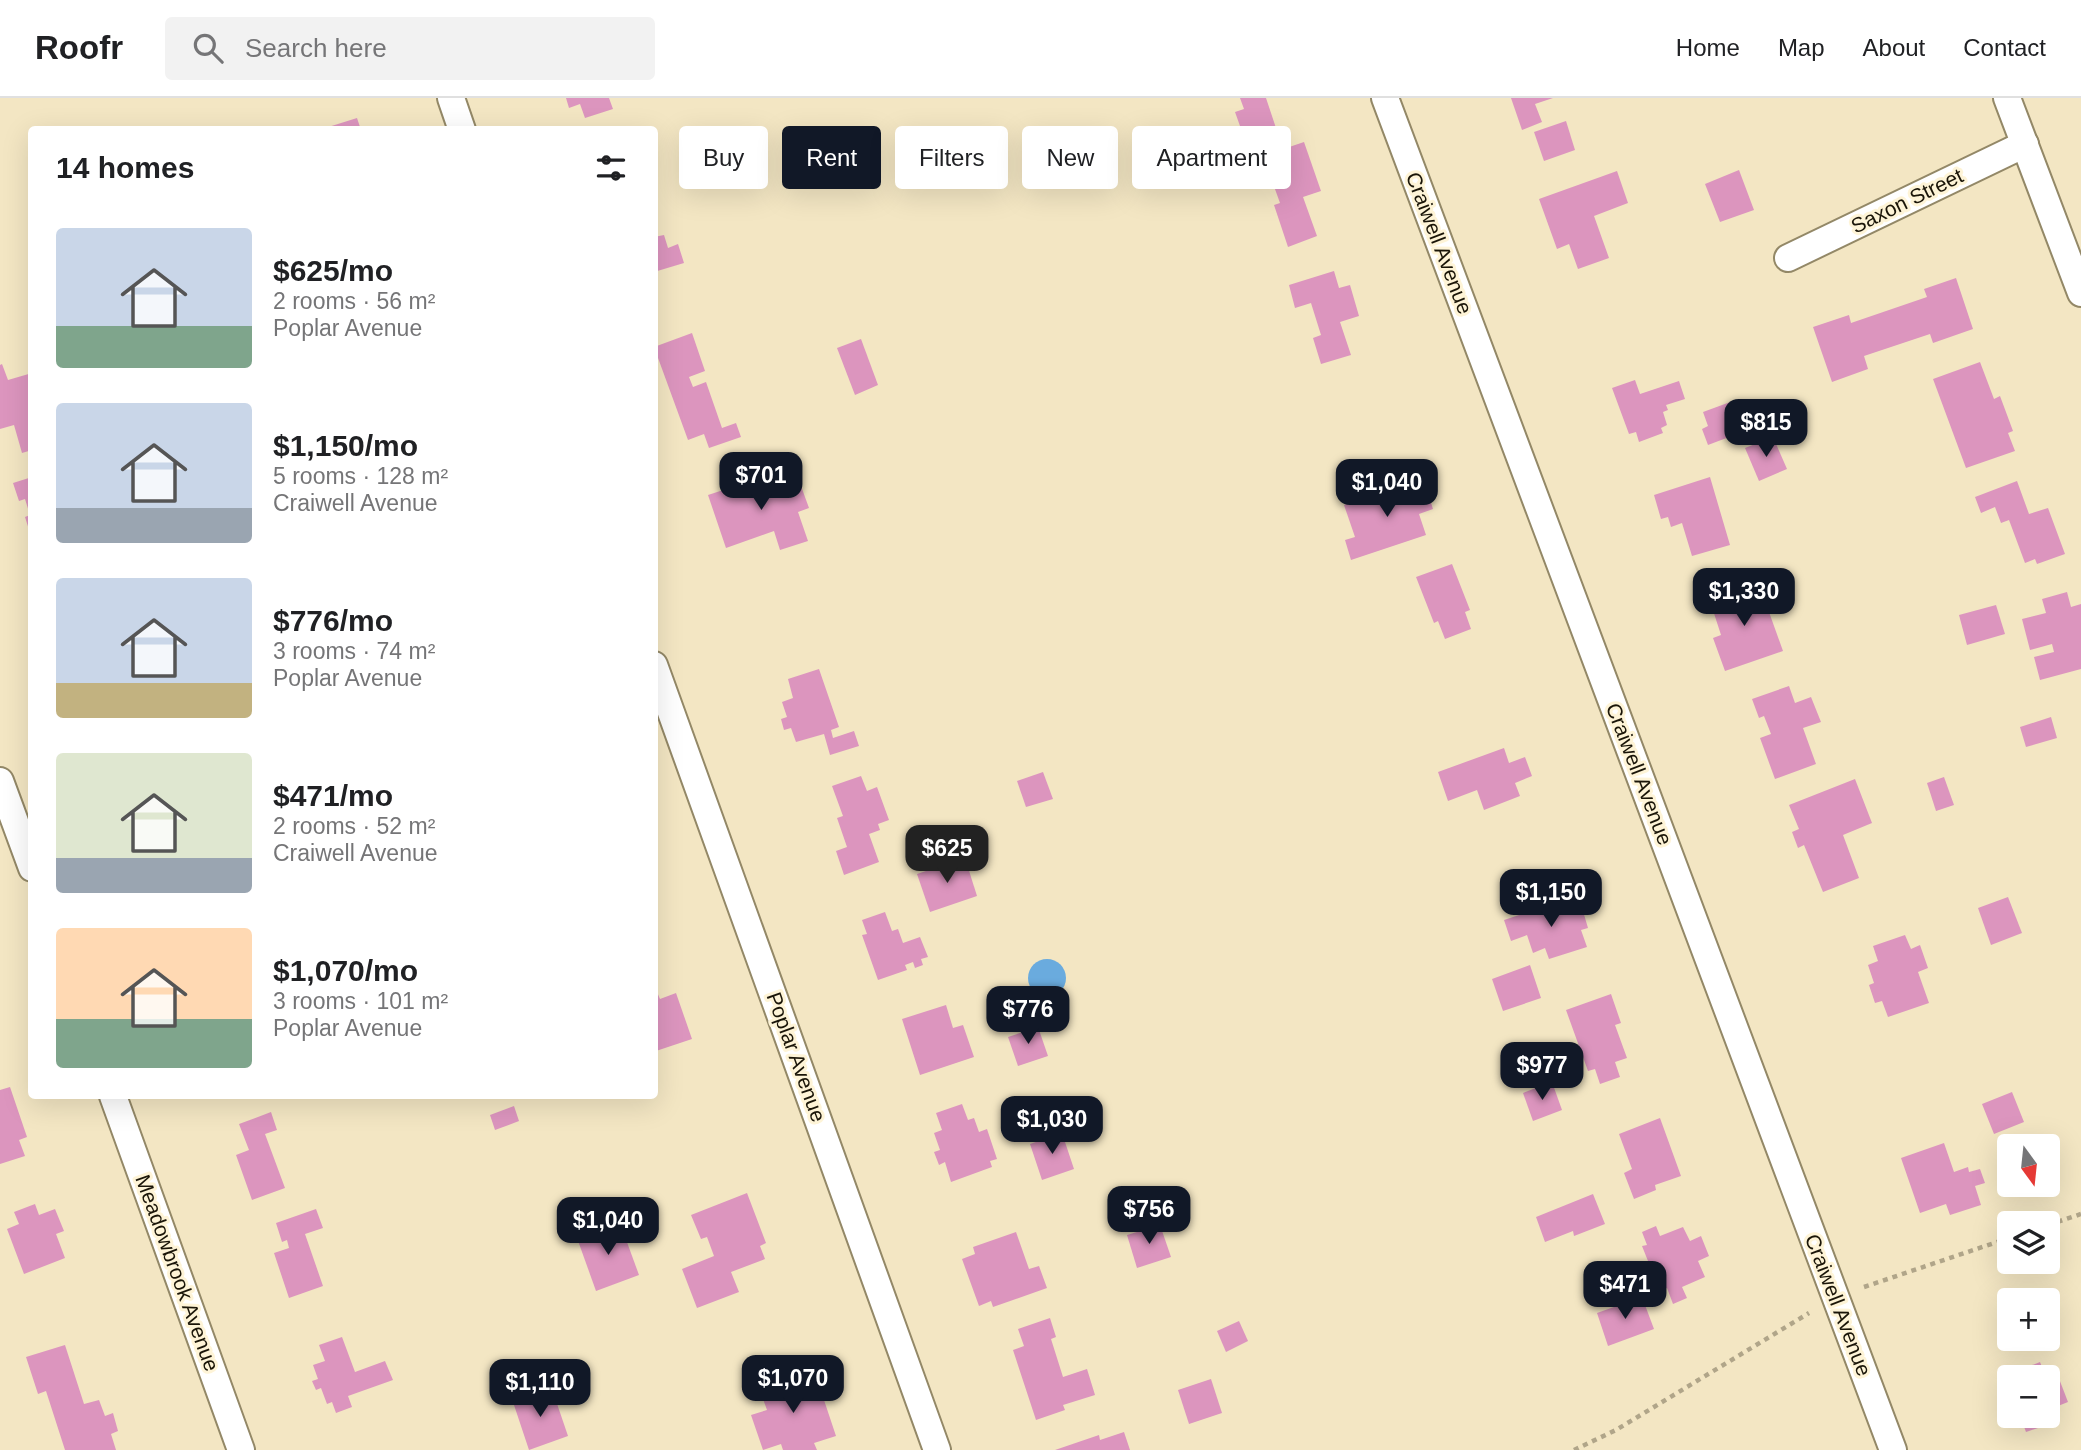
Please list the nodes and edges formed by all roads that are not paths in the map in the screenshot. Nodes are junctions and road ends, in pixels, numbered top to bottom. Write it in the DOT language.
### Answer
graph roads {
  1 [pos="451,98"];
  2 [pos="1385,98"];
  3 [pos="2007,98"];
  4 [pos="461,126"];
  5 [pos="2025,145"];
  6 [pos="1788,258"];
  7 [pos="2081,293"];
  8 [pos="658,675"];
  9 [pos="0,781"];
  10 [pos="28,857"];
  11 [pos="114,1099"];
  12 [pos="241,1450"];
  13 [pos="937,1450"];
  14 [pos="1893,1450"];
  1 -- 4 [label="street"];
  2 -- 14 [label="street, Craiwell Avenue"];
  3 -- 5 [label="street"];
  5 -- 6 [label="street, Saxon Street"];
  5 -- 7 [label="street"];
  8 -- 13 [label="street, Poplar Avenue"];
  9 -- 10 [label="street"];
  11 -- 12 [label="street, Meadowbrook Avenue"];
}
